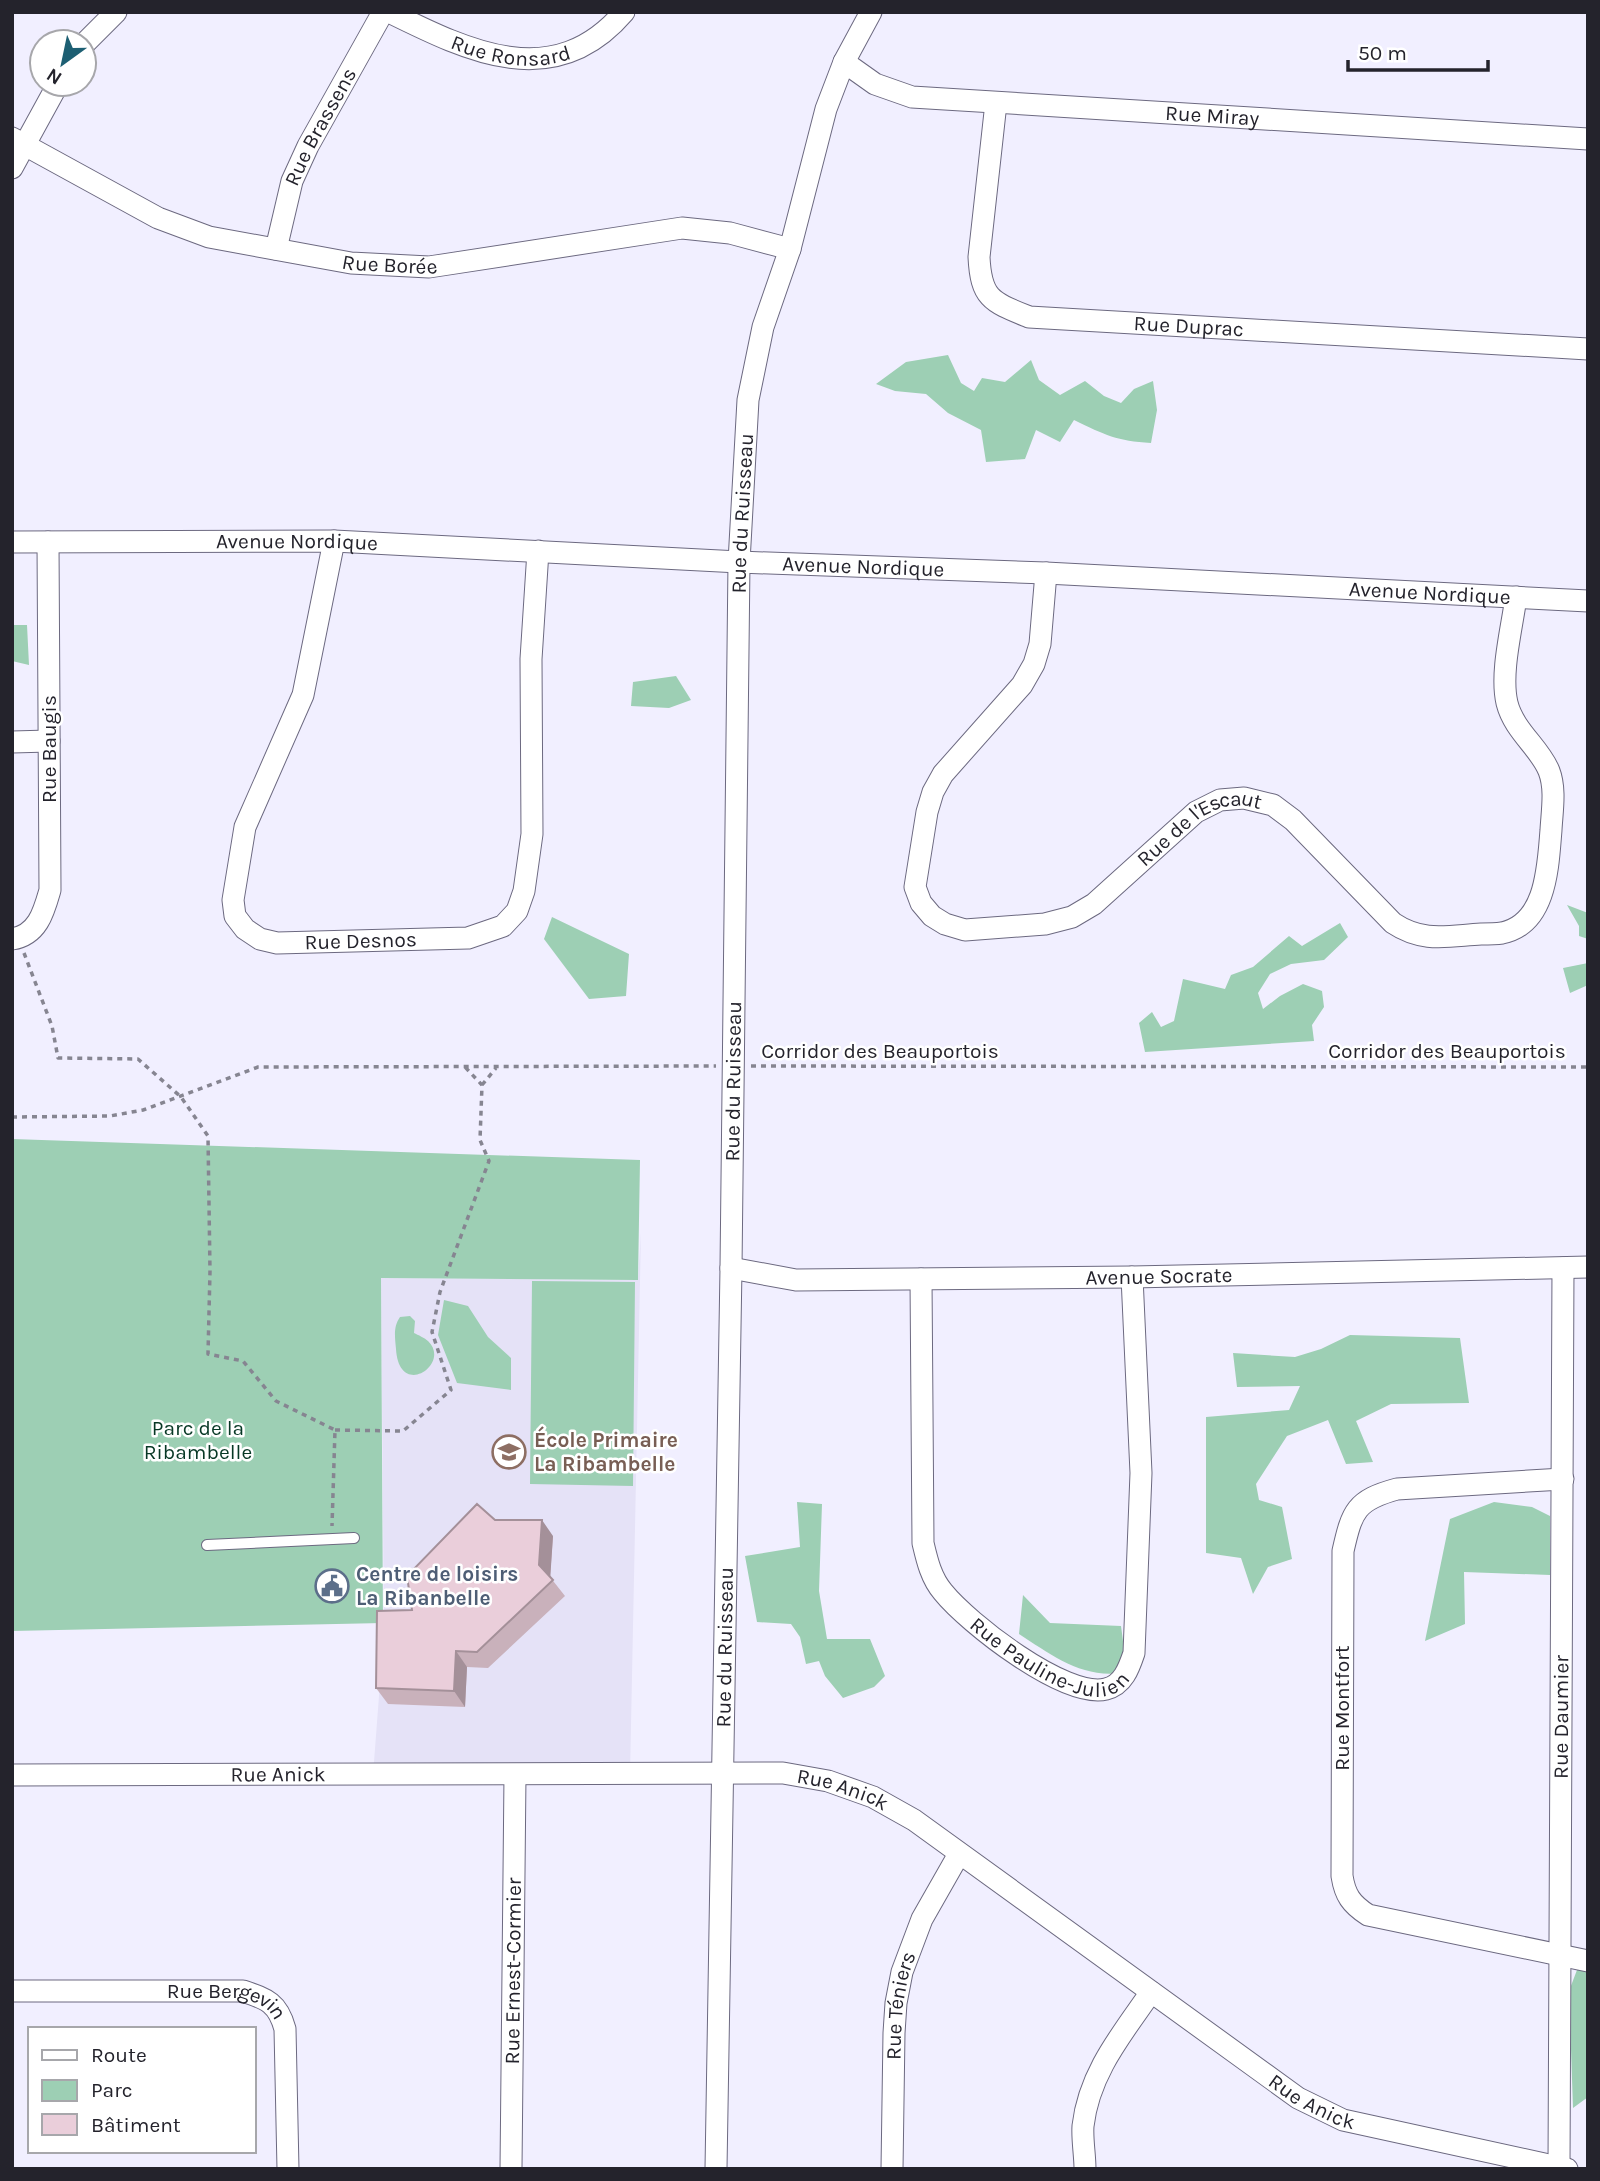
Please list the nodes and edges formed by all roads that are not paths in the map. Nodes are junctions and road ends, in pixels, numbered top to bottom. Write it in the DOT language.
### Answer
graph roads {
  1 [pos="116,12"];
  2 [pos="383,12"];
  3 [pos="389,12"];
  4 [pos="624,12"];
  5 [pos="871,12"];
  6 [pos="98,30"];
  7 [pos="844,62"];
  8 [pos="49,98"];
  9 [pos="996,103"];
  10 [pos="1588,139"];
  11 [pos="19,142"];
  12 [pos="12,168"];
  13 [pos="276,249"];
  14 [pos="790,249"];
  15 [pos="1588,349"];
  16 [pos="334,541"];
  17 [pos="12,542"];
  18 [pos="48,542"];
  19 [pos="538,551"];
  20 [pos="739,562"];
  21 [pos="1046,573"];
  22 [pos="1516,597"];
  23 [pos="1588,600"];
  24 [pos="49,741"];
  25 [pos="12,742"];
  26 [pos="16,939"];
  27 [pos="1588,1267"];
  28 [pos="731,1268"];
  29 [pos="1563,1268"];
  30 [pos="1132,1277"];
  31 [pos="921,1279"];
  32 [pos="1563,1479"];
  33 [pos="354,1538"];
  34 [pos="207,1545"];
  35 [pos="12,1775"];
  36 [pos="514,1775"];
  37 [pos="723,1775"];
  38 [pos="958,1854"];
  39 [pos="1560,1955"];
  40 [pos="1588,1961"];
  41 [pos="12,1991"];
  42 [pos="1151,1992"];
  43 [pos="1563,2168"];
  44 [pos="288,2169"];
  45 [pos="511,2169"];
  46 [pos="716,2169"];
  47 [pos="892,2169"];
  48 [pos="1086,2169"];
  1 -- 6 [label="street"];
  2 -- 13 [label="street, Rue Brassens"];
  3 -- 4 [label="street, Rue Ronsard"];
  5 -- 7 [label="street, Rue du Ruisseau"];
  7 -- 9 [label="street, Rue Miray"];
  7 -- 14 [label="street, Rue du Ruisseau"];
  8 -- 11 [label="street"];
  9 -- 10 [label="street, Rue Miray"];
  9 -- 15 [label="street, Rue Duprac"];
  11 -- 12 [label="street"];
  11 -- 13 [label="street, Rue Borée"];
  13 -- 14 [label="street, Rue Borée"];
  14 -- 20 [label="street, Rue du Ruisseau"];
  16 -- 18 [label="street, Avenue Nordique"];
  16 -- 19 [label="street, Avenue Nordique"];
  16 -- 19 [label="street, Rue Desnos"];
  17 -- 18 [label="street, Avenue Nordique"];
  18 -- 24 [label="street, Rue Baugis"];
  19 -- 20 [label="street, Avenue Nordique"];
  20 -- 21 [label="street, Avenue Nordique"];
  20 -- 28 [label="street, Rue du Ruisseau"];
  21 -- 22 [label="street, Avenue Nordique"];
  21 -- 22 [label="street, Rue de l'Escaut"];
  22 -- 23 [label="street, Avenue Nordique"];
  24 -- 25 [label="street"];
  24 -- 26 [label="street, Rue Baugis"];
  27 -- 29 [label="street, Avenue Socrate"];
  28 -- 31 [label="street, Avenue Socrate"];
  28 -- 37 [label="street, Rue du Ruisseau"];
  29 -- 30 [label="street, Avenue Socrate"];
  29 -- 32 [label="street, Rue Daumier"];
  30 -- 31 [label="street, Avenue Socrate"];
  30 -- 31 [label="street, Rue Pauline-Julien"];
  32 -- 39 [label="street, Rue Daumier"];
  32 -- 39 [label="street, Rue Montfort"];
  33 -- 34 [label="lane"];
  35 -- 36 [label="street, Rue Anick"];
  36 -- 37 [label="street, Rue Anick"];
  36 -- 45 [label="street, Rue Ernest-Cormier"];
  37 -- 38 [label="street, Rue Anick"];
  37 -- 46 [label="street, Rue du Ruisseau"];
  38 -- 42 [label="street, Rue Anick"];
  38 -- 47 [label="street, Rue Téniers"];
  39 -- 40 [label="street, Rue Montfort"];
  39 -- 43 [label="street, Rue Daumier"];
  41 -- 44 [label="street, Rue Bergevin"];
  42 -- 43 [label="street, Rue Anick"];
  42 -- 48 [label="street"];
}
